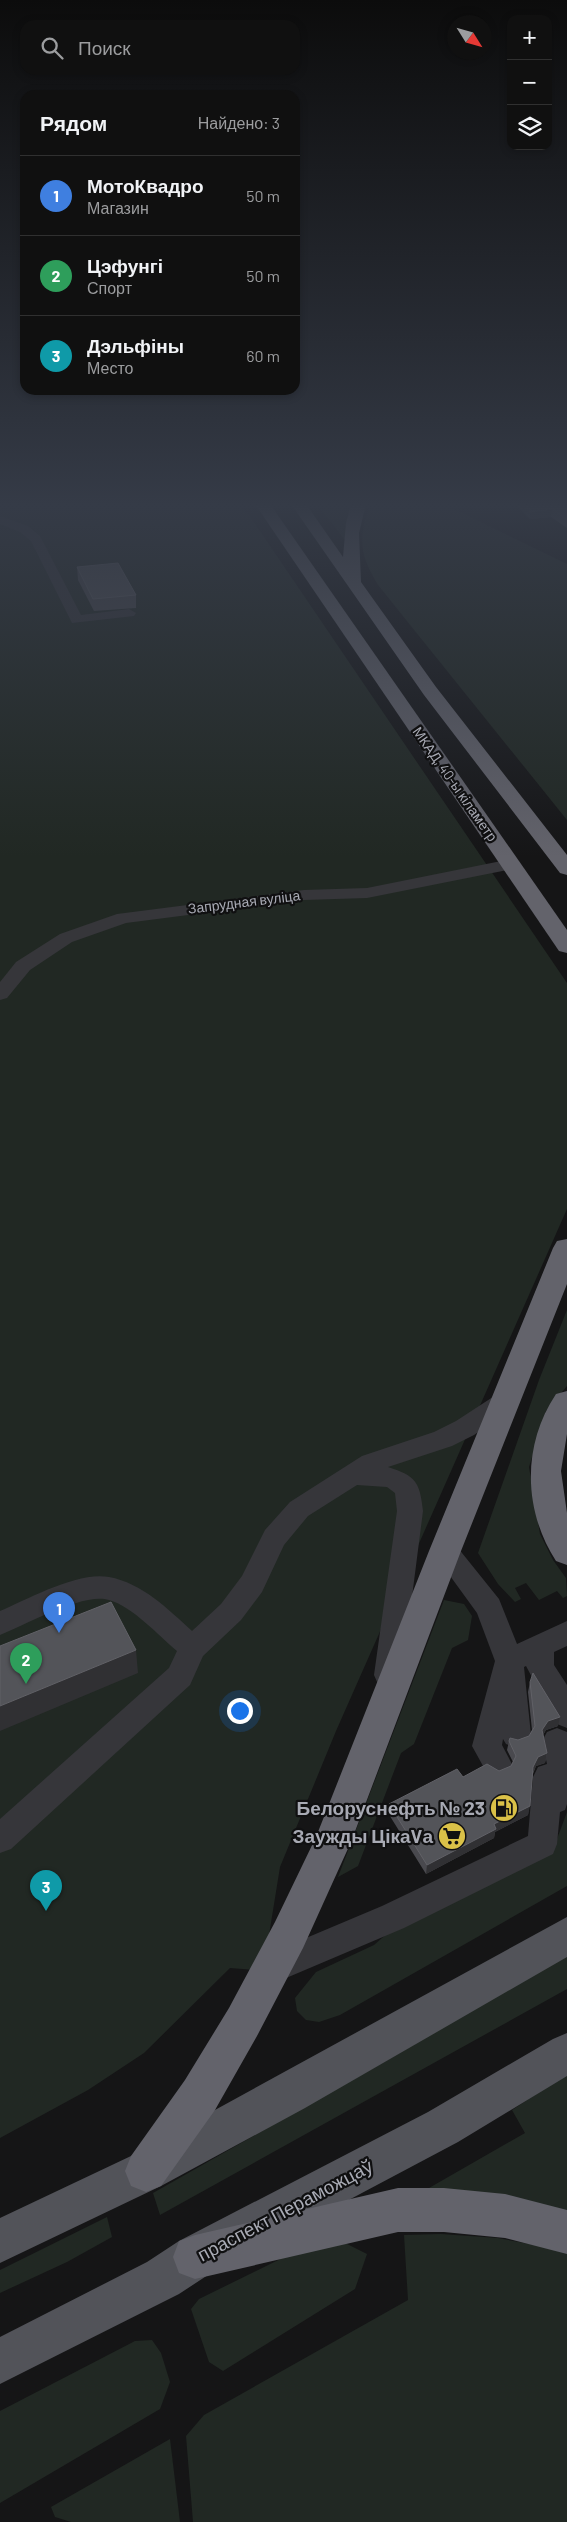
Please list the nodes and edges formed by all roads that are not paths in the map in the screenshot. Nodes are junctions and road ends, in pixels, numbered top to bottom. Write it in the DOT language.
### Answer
graph roads {
  1 [pos="344,622"];
  2 [pos="380,622"];
  3 [pos="546,839"];
  4 [pos="567,853"];
  5 [pos="511,864"];
  6 [pos="567,869"];
  7 [pos="567,946"];
  8 [pos="0,994"];
  9 [pos="567,1248"];
  10 [pos="508,1399"];
  11 [pos="567,1402"];
  12 [pos="349,1475"];
  13 [pos="445,1551"];
  14 [pos="567,1552"];
  15 [pos="0,1623"];
  16 [pos="567,1633"];
  17 [pos="540,1646"];
  18 [pos="192,1648"];
  19 [pos="509,1661"];
  20 [pos="525,1705"];
  21 [pos="384,1706"];
  22 [pos="562,1728"];
  23 [pos="516,1735"];
  24 [pos="498,1766"];
  25 [pos="557,1778"];
  26 [pos="530,1814"];
  27 [pos="0,1839"];
  28 [pos="542,1844"];
  29 [pos="567,1936"];
  30 [pos="272,1968"];
  31 [pos="567,2053"];
  32 [pos="146,2171"];
  33 [pos="567,2232"];
  34 [pos="0,2241"];
  35 [pos="195,2257"];
  36 [pos="0,2361"];
  1 -- 5 [label="highway, МКАД, 40-ы кіламетр"];
  2 -- 3 [label="highway"];
  3 -- 4 [label="highway"];
  3 -- 6 [label="highway"];
  5 -- 7 [label="highway, МКАД, 40-ы кіламетр"];
  5 -- 8 [label="lane, Запрудная вуліца"];
  9 -- 10 [label="highway"];
  10 -- 12 [label="lane"];
  10 -- 13 [label="highway"];
  11 -- 14 [label="highway"];
  12 -- 18 [label="lane"];
  12 -- 21 [label="lane"];
  13 -- 19 [label="lane"];
  13 -- 21 [label="highway"];
  15 -- 18 [label="lane"];
  16 -- 17 [label="lane"];
  17 -- 19 [label="lane"];
  17 -- 22 [label="lane"];
  18 -- 27 [label="lane"];
  19 -- 20 [label="lane"];
  19 -- 23 [label="lane"];
  19 -- 24 [label="lane"];
  21 -- 30 [label="highway"];
  22 -- 28 [label="lane"];
  25 -- 28 [label="lane"];
  26 -- 28 [label="lane"];
  28 -- 30 [label="lane"];
  29 -- 32 [label="main road"];
  30 -- 32 [label="highway"];
  31 -- 35 [label="main road, праспект Пераможцаў"];
  32 -- 34 [label="main road"];
  33 -- 35 [label="highway"];
  35 -- 36 [label="main road, праспект Пераможцаў"];
}
